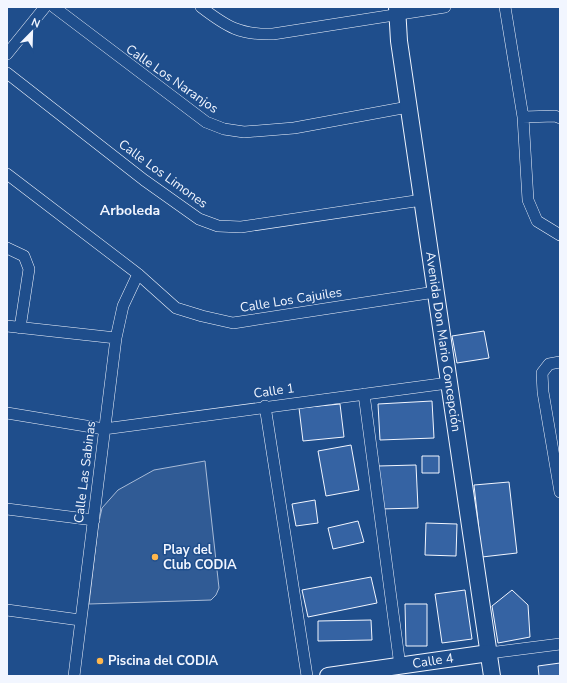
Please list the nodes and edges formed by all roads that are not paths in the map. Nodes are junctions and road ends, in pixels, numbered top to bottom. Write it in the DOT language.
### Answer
graph roads {
  1 [pos="45,7"];
  2 [pos="54,7"];
  3 [pos="201,7"];
  4 [pos="445,7"];
  5 [pos="505,7"];
  6 [pos="397,11"];
  7 [pos="7,54"];
  8 [pos="7,73"];
  9 [pos="408,107"];
  10 [pos="523,118"];
  11 [pos="560,118"];
  12 [pos="7,174"];
  13 [pos="422,200"];
  14 [pos="560,235"];
  15 [pos="7,248"];
  16 [pos="138,274"];
  17 [pos="435,292"];
  18 [pos="7,326"];
  19 [pos="20,328"];
  20 [pos="116,338"];
  21 [pos="560,362"];
  22 [pos="448,383"];
  23 [pos="364,394"];
  24 [pos="265,406"];
  25 [pos="7,413"];
  26 [pos="104,429"];
  27 [pos="560,492"];
  28 [pos="7,509"];
  29 [pos="94,520"];
  30 [pos="7,610"];
  31 [pos="80,620"];
  32 [pos="560,644"];
  33 [pos="489,653"];
  34 [pos="400,666"];
  35 [pos="74,676"];
  36 [pos="307,676"];
  37 [pos="328,676"];
  38 [pos="492,676"];
  1 -- 7 [label="street"];
  2 -- 9 [label="street, Calle Los Naranjos"];
  3 -- 6 [label="street"];
  4 -- 6 [label="street"];
  5 -- 10 [label="street"];
  6 -- 9 [label="street, Avenida Don Mario Concepción"];
  8 -- 13 [label="street, Calle Los Limones"];
  9 -- 13 [label="street, Avenida Don Mario Concepción"];
  10 -- 11 [label="street"];
  10 -- 14 [label="street"];
  12 -- 16 [label="street, Calle Los Cajuiles"];
  13 -- 17 [label="street, Avenida Don Mario Concepción"];
  15 -- 19 [label="street"];
  16 -- 17 [label="street, Calle Los Cajuiles"];
  16 -- 20 [label="street, Calle Las Sabinas"];
  17 -- 22 [label="street, Avenida Don Mario Concepción"];
  18 -- 19 [label="street"];
  19 -- 20 [label="street"];
  20 -- 26 [label="street, Calle Las Sabinas"];
  21 -- 27 [label="street"];
  22 -- 23 [label="street, Calle 1"];
  22 -- 33 [label="street, Avenida Don Mario Concepción"];
  23 -- 24 [label="street, Calle 1"];
  23 -- 34 [label="street"];
  24 -- 26 [label="street, Calle 1"];
  24 -- 36 [label="street"];
  25 -- 26 [label="street, Calle 1"];
  26 -- 29 [label="street, Calle Las Sabinas"];
  28 -- 29 [label="street"];
  29 -- 31 [label="street, Calle Las Sabinas"];
  30 -- 31 [label="street"];
  31 -- 35 [label="street, Calle Las Sabinas"];
  32 -- 33 [label="street"];
  33 -- 34 [label="street, Calle 4"];
  33 -- 38 [label="street, Avenida Don Mario Concepción"];
  34 -- 37 [label="street, Calle 4"];
}
